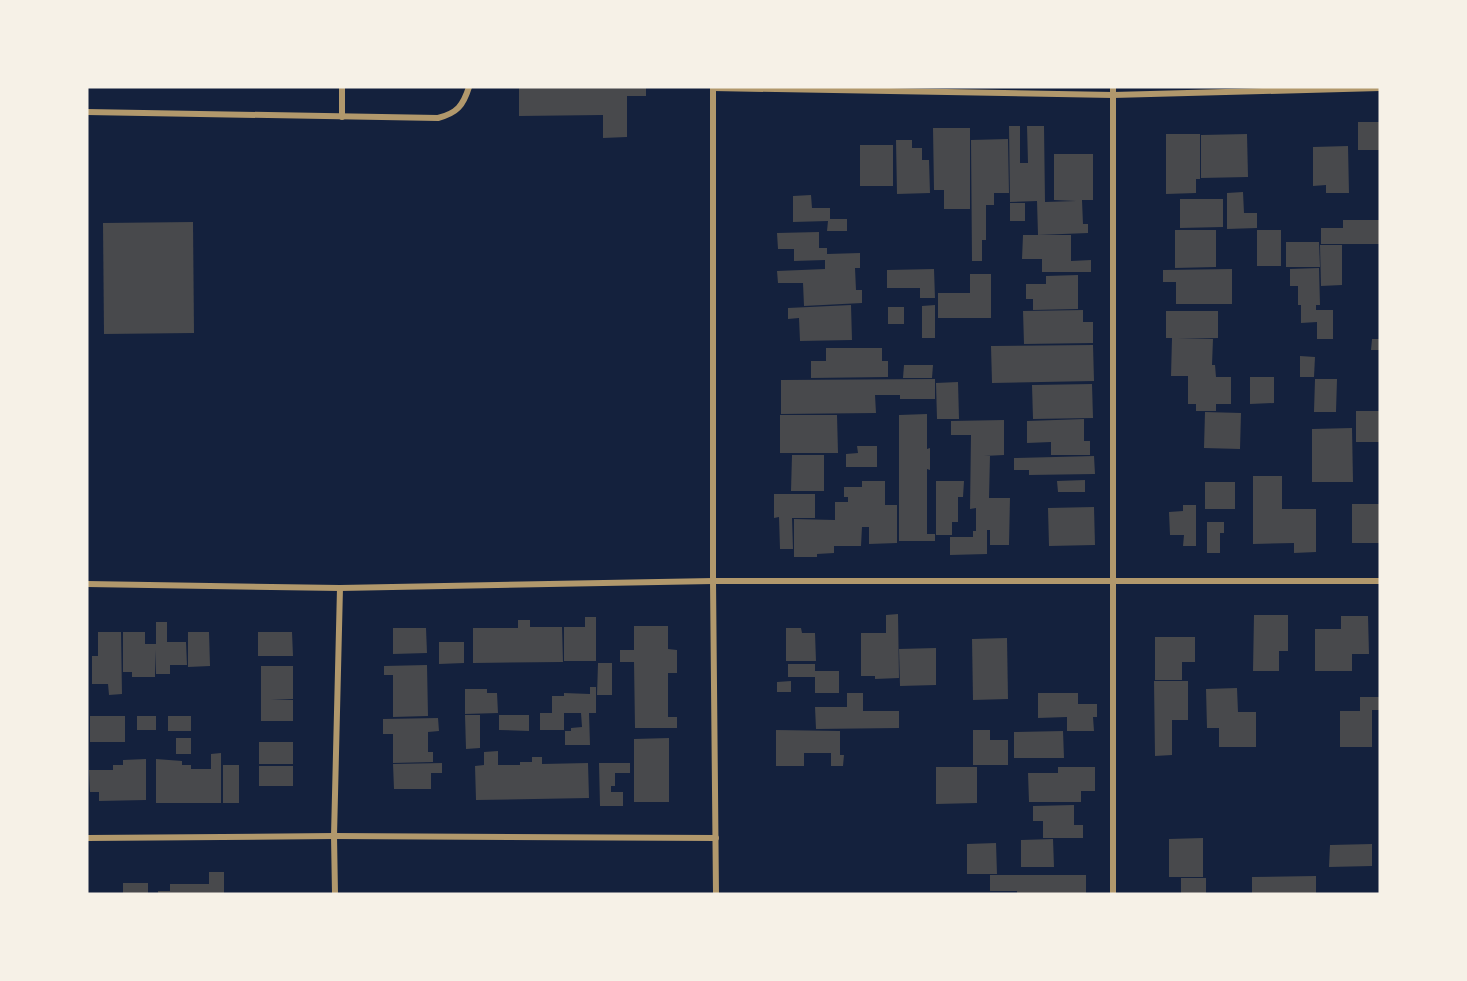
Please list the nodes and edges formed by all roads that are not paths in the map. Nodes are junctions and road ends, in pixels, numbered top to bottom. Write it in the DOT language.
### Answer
graph roads {
  1 [pos="342,87"];
  2 [pos="469,87"];
  3 [pos="713,87"];
  4 [pos="1113,87"];
  5 [pos="1380,88"];
  6 [pos="1113,95"];
  7 [pos="87,112"];
  8 [pos="342,117"];
  9 [pos="713,581"];
  10 [pos="1380,581"];
  11 [pos="1113,582"];
  12 [pos="87,584"];
  13 [pos="340,588"];
  14 [pos="334,836"];
  15 [pos="87,838"];
  16 [pos="716,838"];
  17 [pos="335,894"];
  18 [pos="717,894"];
  19 [pos="1113,894"];
  1 -- 8 [label="street"];
  2 -- 8 [label="street"];
  3 -- 6 [label="street"];
  3 -- 9 [label="street"];
  4 -- 6 [label="street"];
  5 -- 6 [label="street"];
  6 -- 11 [label="street"];
  7 -- 8 [label="street"];
  9 -- 11 [label="street"];
  9 -- 13 [label="street"];
  9 -- 16 [label="street"];
  10 -- 11 [label="street"];
  11 -- 19 [label="street"];
  12 -- 13 [label="street"];
  13 -- 14 [label="street"];
  14 -- 15 [label="street"];
  14 -- 16 [label="street"];
  14 -- 17 [label="street"];
  16 -- 18 [label="street"];
}
